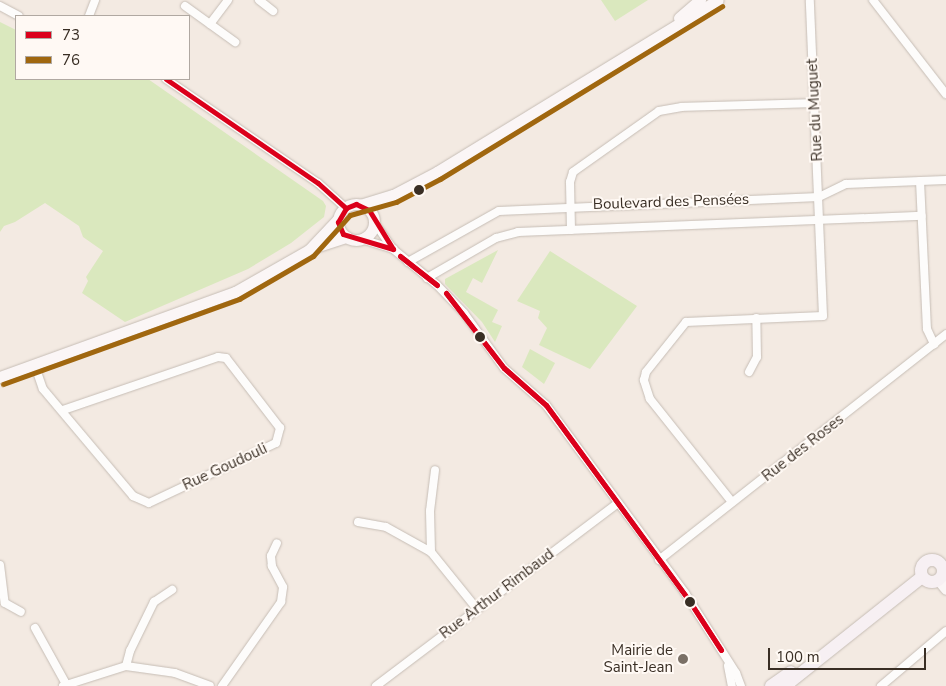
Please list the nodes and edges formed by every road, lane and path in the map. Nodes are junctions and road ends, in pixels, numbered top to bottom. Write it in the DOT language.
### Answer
graph roads {
  1 [pos="95,0"];
  2 [pos="228,0"];
  3 [pos="259,0"];
  4 [pos="700,0"];
  5 [pos="718,0"];
  6 [pos="810,0"];
  7 [pos="873,0"];
  8 [pos="0,6"];
  9 [pos="185,6"];
  10 [pos="273,11"];
  11 [pos="17,15"];
  12 [pos="90,15"];
  13 [pos="210,24"];
  14 [pos="669,28"];
  15 [pos="234,42"];
  16 [pos="167,80"];
  17 [pos="946,94"];
  18 [pos="813,103"];
  19 [pos="946,180"];
  20 [pos="920,181"];
  21 [pos="393,196"];
  22 [pos="819,196"];
  23 [pos="360,205"];
  24 [pos="570,206"];
  25 [pos="346,208"];
  26 [pos="922,216"];
  27 [pos="339,218"];
  28 [pos="374,221"];
  29 [pos="819,221"];
  30 [pos="571,230"];
  31 [pos="346,237"];
  32 [pos="361,239"];
  33 [pos="309,250"];
  34 [pos="393,250"];
  35 [pos="408,262"];
  36 [pos="428,278"];
  37 [pos="756,318"];
  38 [pos="946,334"];
  39 [pos="934,344"];
  40 [pos="34,366"];
  41 [pos="749,372"];
  42 [pos="0,377"];
  43 [pos="63,410"];
  44 [pos="435,470"];
  45 [pos="732,502"];
  46 [pos="618,503"];
  47 [pos="358,522"];
  48 [pos="277,543"];
  49 [pos="432,552"];
  50 [pos="659,560"];
  51 [pos="943,560"];
  52 [pos="0,565"];
  53 [pos="922,577"];
  54 [pos="942,584"];
  55 [pos="172,590"];
  56 [pos="476,609"];
  57 [pos="21,612"];
  58 [pos="862,624"];
  59 [pos="35,628"];
  60 [pos="946,631"];
  61 [pos="725,657"];
  62 [pos="126,666"];
  63 [pos="64,685"];
  64 [pos="210,686"];
  65 [pos="222,686"];
  66 [pos="376,686"];
  67 [pos="732,686"];
  68 [pos="741,686"];
  69 [pos="771,686"];
  70 [pos="785,686"];
  71 [pos="882,686"];
  1 -- 12 [label="street"];
  2 -- 13 [label="street"];
  3 -- 10 [label="street"];
  4 -- 14 [label="street"];
  5 -- 14 [label="street"];
  6 -- 18 [label="street, Rue du Muguet"];
  7 -- 17 [label="street"];
  8 -- 11 [label="street"];
  9 -- 13 [label="street"];
  13 -- 15 [label="street"];
  14 -- 21 [label="street"];
  16 -- 25 [label="street"];
  18 -- 22 [label="street, Rue du Muguet"];
  18 -- 24 [label="street"];
  19 -- 20 [label="street, Boulevard des Pensées"];
  20 -- 22 [label="street, Boulevard des Pensées"];
  20 -- 26 [label="street"];
  21 -- 23 [label="street"];
  21 -- 28 [label="street"];
  22 -- 24 [label="street, Boulevard des Pensées"];
  22 -- 29 [label="street, Rue du Muguet"];
  23 -- 25 [label="street"];
  23 -- 28 [label="street"];
  24 -- 30 [label="street"];
  24 -- 35 [label="street, Boulevard des Pensées"];
  25 -- 27 [label="street"];
  26 -- 29 [label="street, Boulevard des Pensées"];
  26 -- 39 [label="street"];
  27 -- 31 [label="street"];
  27 -- 33 [label="street"];
  28 -- 32 [label="street"];
  28 -- 34 [label="street"];
  29 -- 30 [label="street, Boulevard des Pensées"];
  29 -- 37 [label="street, Rue du Muguet"];
  30 -- 36 [label="street, Boulevard des Pensées"];
  31 -- 32 [label="street"];
  31 -- 33 [label="street"];
  32 -- 34 [label="street"];
  33 -- 40 [label="street"];
  34 -- 35 [label="street"];
  35 -- 36 [label="street"];
  36 -- 46 [label="street"];
  37 -- 41 [label="street"];
  37 -- 45 [label="street"];
  38 -- 39 [label="street, Rue des Roses"];
  39 -- 45 [label="street, Rue des Roses"];
  40 -- 42 [label="street"];
  40 -- 43 [label="street, Rue Goudouli"];
  43 -- 43 [label="street, Rue Goudouli"];
  44 -- 49 [label="street"];
  45 -- 50 [label="street, Rue des Roses"];
  46 -- 50 [label="street"];
  46 -- 56 [label="street, Rue Arthur Rimbaud"];
  47 -- 49 [label="street"];
  48 -- 65 [label="street"];
  49 -- 56 [label="street"];
  50 -- 61 [label="street"];
  51 -- 53 [label="main road"];
  51 -- 54 [label="main road"];
  52 -- 57 [label="street"];
  53 -- 54 [label="main road"];
  53 -- 58 [label="main road"];
  55 -- 62 [label="street"];
  56 -- 66 [label="street, Rue Arthur Rimbaud"];
  58 -- 69 [label="main road"];
  58 -- 70 [label="main road"];
  59 -- 63 [label="street"];
  60 -- 71 [label="street"];
  61 -- 67 [label="street"];
  61 -- 68 [label="street"];
  62 -- 63 [label="street"];
  62 -- 64 [label="street"];
}
